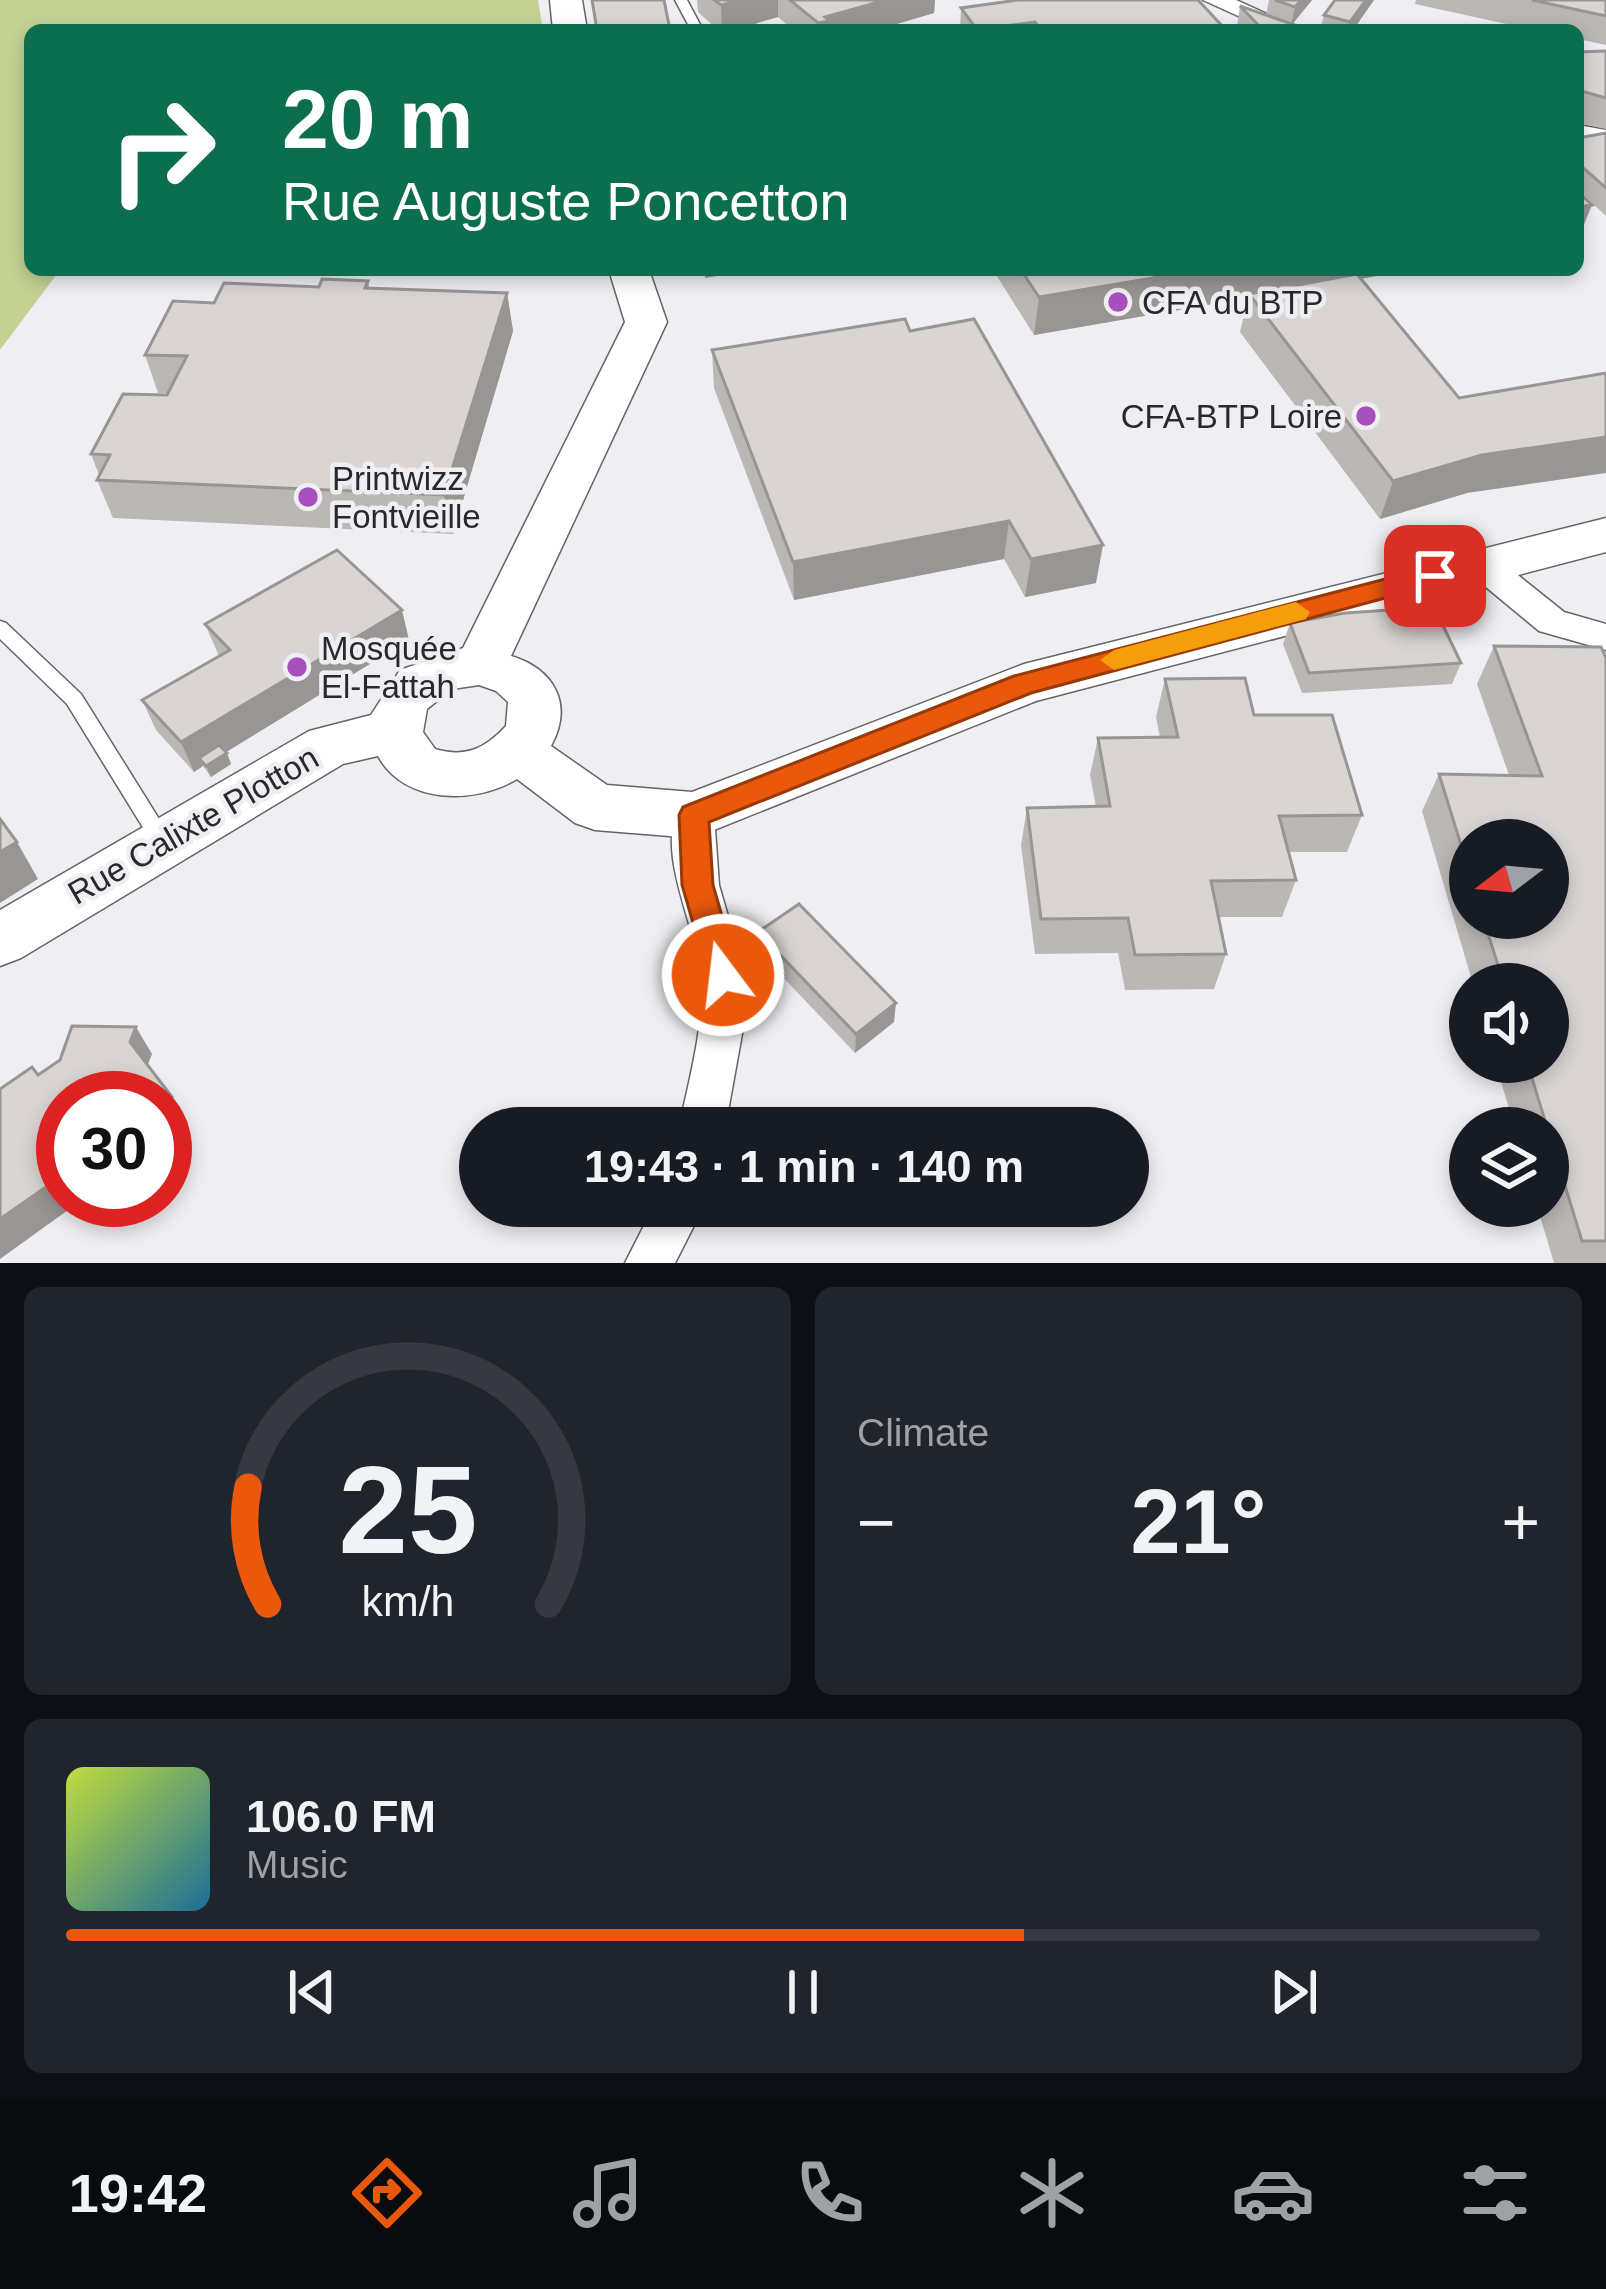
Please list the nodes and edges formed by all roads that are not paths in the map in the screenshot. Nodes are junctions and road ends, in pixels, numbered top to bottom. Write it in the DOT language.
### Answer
graph roads {
  1 [pos="1215,0"];
  2 [pos="1275,24"];
  3 [pos="631,276"];
  4 [pos="1606,535"];
  5 [pos="1481,564"];
  6 [pos="2,633"];
  7 [pos="1606,637"];
  8 [pos="480,666"];
  9 [pos="394,731"];
  10 [pos="520,752"];
  11 [pos="694,815"];
  12 [pos="162,841"];
  13 [pos="0,940"];
  14 [pos="706,1107"];
  15 [pos="669,1227"];
  16 [pos="649,1263"];
  1 -- 2 [label="street"];
  3 -- 8 [label="street"];
  4 -- 5 [label="street"];
  5 -- 7 [label="street"];
  5 -- 11 [label="street"];
  6 -- 12 [label="lane"];
  8 -- 9 [label="street"];
  8 -- 10 [label="street"];
  9 -- 10 [label="street"];
  9 -- 12 [label="street, Rue Calixte Plotton"];
  10 -- 11 [label="street"];
  11 -- 14 [label="street"];
  12 -- 13 [label="street, Rue Calixte Plotton"];
  15 -- 16 [label="street"];
}
